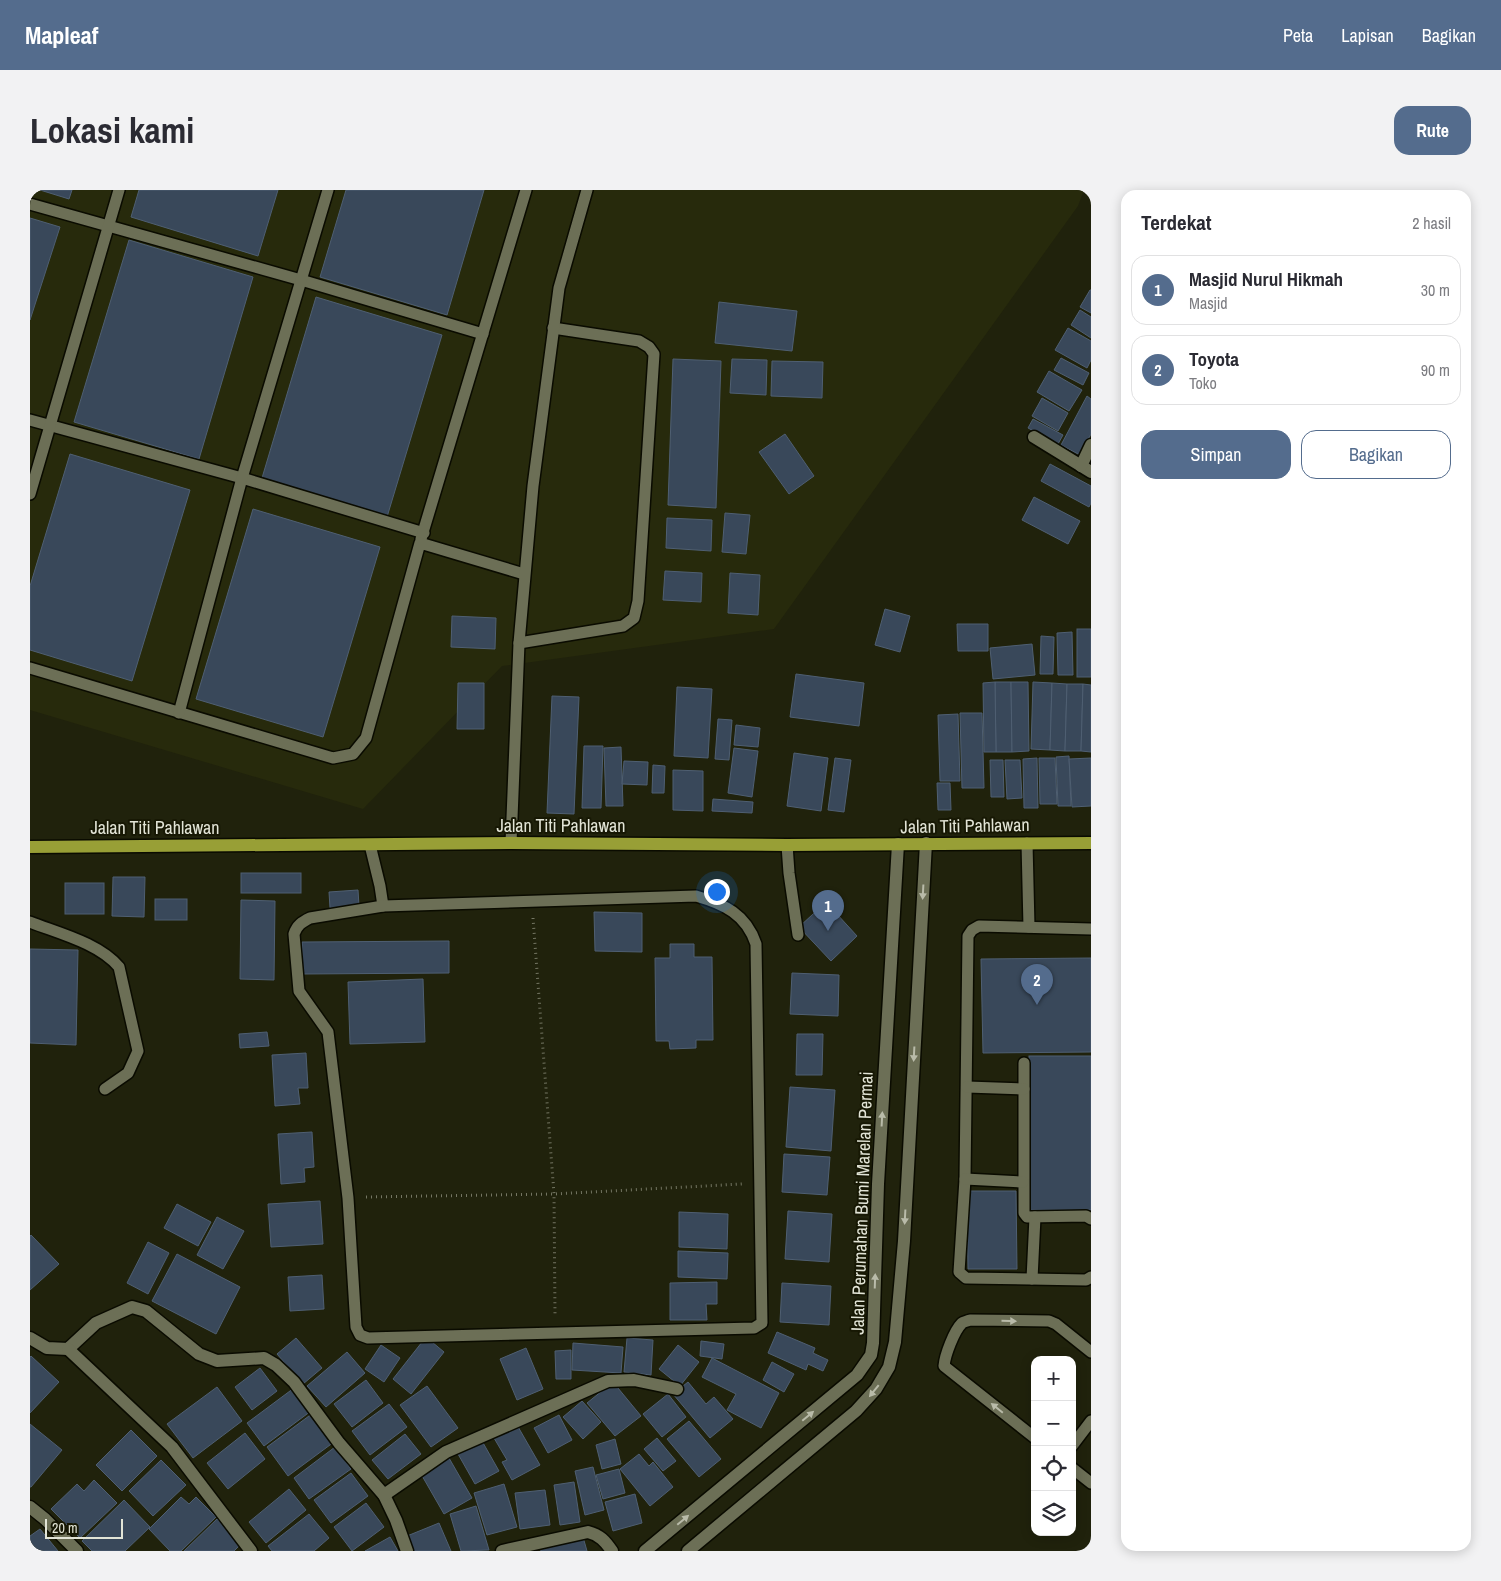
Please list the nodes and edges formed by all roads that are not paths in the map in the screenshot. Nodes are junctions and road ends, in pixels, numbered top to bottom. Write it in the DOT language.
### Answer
graph roads {
  1 [pos="119,190"];
  2 [pos="328,190"];
  3 [pos="526,190"];
  4 [pos="587,190"];
  5 [pos="30,204"];
  6 [pos="109,225"];
  7 [pos="301,280"];
  8 [pos="553,328"];
  9 [pos="484,334"];
  10 [pos="30,420"];
  11 [pos="50,425"];
  12 [pos="1034,437"];
  13 [pos="1091,445"];
  14 [pos="1086,469"];
  15 [pos="242,478"];
  16 [pos="30,494"];
  17 [pos="422,538"];
  18 [pos="524,574"];
  19 [pos="519,643"];
  20 [pos="30,668"];
  21 [pos="179,713"];
  22 [pos="1027,842"];
  23 [pos="511,843"];
  24 [pos="1091,843"];
  25 [pos="898,844"];
  26 [pos="926,844"];
  27 [pos="370,845"];
  28 [pos="787,845"];
  29 [pos="30,847"];
  30 [pos="383,906"];
  31 [pos="30,922"];
  32 [pos="1029,927"];
  33 [pos="1091,929"];
  34 [pos="798,935"];
  35 [pos="1024,1063"];
  36 [pos="967,1087"];
  37 [pos="105,1089"];
  38 [pos="1024,1089"];
  39 [pos="966,1179"];
  40 [pos="1023,1182"];
  41 [pos="1035,1217"];
  42 [pos="1091,1219"];
  43 [pos="1091,1277"];
  44 [pos="1032,1279"];
  45 [pos="30,1338"];
  46 [pos="68,1349"];
  47 [pos="1091,1352"];
  48 [pos="870,1355"];
  49 [pos="889,1367"];
  50 [pos="677,1389"];
  51 [pos="1091,1421"];
  52 [pos="1031,1435"];
  53 [pos="1076,1441"];
  54 [pos="1076,1471"];
  55 [pos="1091,1482"];
  56 [pos="384,1495"];
  57 [pos="30,1507"];
  58 [pos="78,1551"];
  59 [pos="250,1551"];
  60 [pos="407,1551"];
  61 [pos="502,1551"];
  62 [pos="612,1551"];
  63 [pos="645,1551"];
  64 [pos="688,1551"];
  1 -- 6 [label="lane"];
  2 -- 7 [label="lane"];
  3 -- 9 [label="lane"];
  4 -- 8 [label="lane"];
  5 -- 6 [label="lane"];
  6 -- 7 [label="lane"];
  6 -- 11 [label="lane"];
  7 -- 9 [label="lane"];
  7 -- 15 [label="lane"];
  8 -- 18 [label="lane"];
  8 -- 19 [label="lane"];
  9 -- 17 [label="lane"];
  10 -- 11 [label="lane"];
  11 -- 15 [label="lane"];
  11 -- 16 [label="lane"];
  12 -- 14 [label="street"];
  13 -- 14 [label="street"];
  15 -- 17 [label="lane"];
  15 -- 21 [label="lane"];
  17 -- 18 [label="lane"];
  17 -- 21 [label="lane"];
  18 -- 19 [label="lane"];
  19 -- 23 [label="lane"];
  20 -- 21 [label="lane"];
  22 -- 24 [label="main road, Jalan Titi Pahlawan"];
  22 -- 26 [label="main road, Jalan Titi Pahlawan"];
  22 -- 32 [label="lane"];
  23 -- 27 [label="main road, Jalan Titi Pahlawan"];
  23 -- 28 [label="main road, Jalan Titi Pahlawan"];
  25 -- 26 [label="main road, Jalan Titi Pahlawan"];
  25 -- 28 [label="main road, Jalan Titi Pahlawan"];
  48 -- 25 [label="street, Jalan Perumahan Bumi Marelan Permai, one-way"];
  26 -- 49 [label="street, one-way"];
  27 -- 29 [label="main road, Jalan Titi Pahlawan"];
  27 -- 30 [label="lane"];
  28 -- 34 [label="lane"];
  30 -- 30 [label="lane"];
  31 -- 37 [label="lane"];
  32 -- 33 [label="lane"];
  32 -- 36 [label="lane"];
  35 -- 38 [label="lane"];
  36 -- 38 [label="lane"];
  36 -- 39 [label="lane"];
  38 -- 40 [label="lane"];
  39 -- 40 [label="lane"];
  39 -- 44 [label="lane"];
  40 -- 41 [label="lane"];
  41 -- 42 [label="lane"];
  41 -- 44 [label="lane"];
  43 -- 44 [label="lane"];
  45 -- 46 [label="street"];
  46 -- 56 [label="street"];
  46 -- 59 [label="street"];
  52 -- 47 [label="lane, one-way"];
  48 -- 49 [label="street"];
  63 -- 48 [label="street, Jalan Perumahan Bumi Marelan Permai, one-way"];
  49 -- 64 [label="street, one-way"];
  50 -- 56 [label="street"];
  51 -- 53 [label="lane"];
  54 -- 55 [label="lane"];
  56 -- 60 [label="street"];
  57 -- 58 [label="street"];
  61 -- 62 [label="street"];
}
